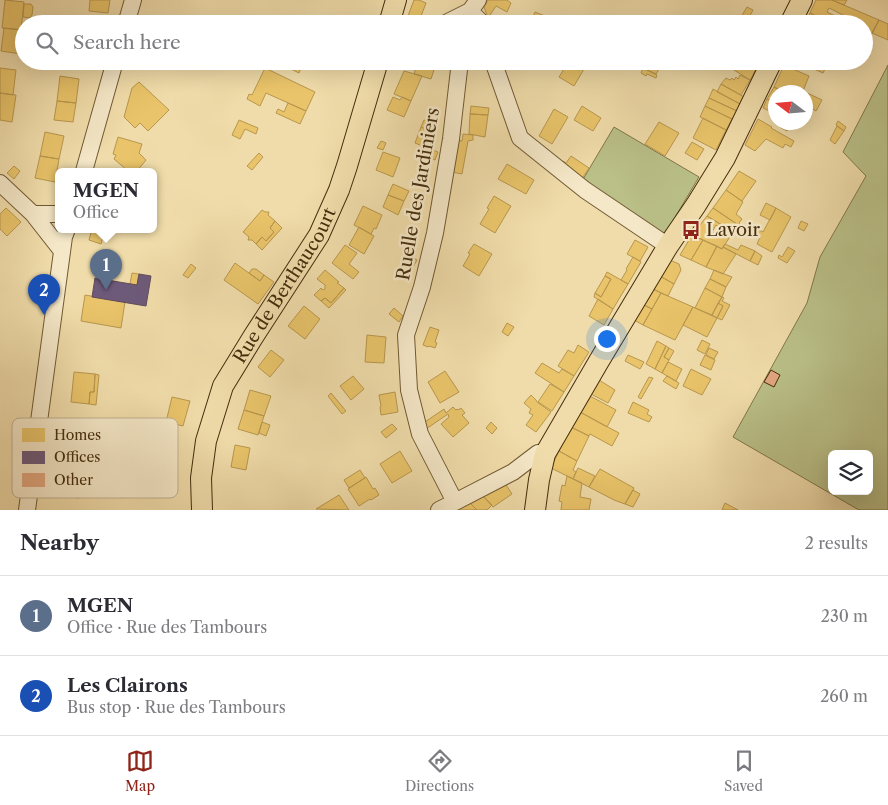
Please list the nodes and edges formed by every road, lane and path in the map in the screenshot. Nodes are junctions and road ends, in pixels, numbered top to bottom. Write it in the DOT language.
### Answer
graph roads {
  1 [pos="133,0"];
  2 [pos="396,0"];
  3 [pos="802,0"];
  4 [pos="129,15"];
  5 [pos="392,15"];
  6 [pos="794,15"];
  7 [pos="113,70"];
  8 [pos="375,70"];
  9 [pos="459,70"];
  10 [pos="496,70"];
  11 [pos="768,70"];
  12 [pos="85,168"];
  13 [pos="0,183"];
  14 [pos="33,214"];
  15 [pos="55,214"];
  16 [pos="66,233"];
  17 [pos="668,246"];
  18 [pos="62,252"];
  19 [pos="39,418"];
  20 [pos="545,454"];
  21 [pos="456,502"];
  22 [pos="202,510"];
  23 [pos="439,510"];
  24 [pos="535,510"];
  1 -- 4 [label="street"];
  2 -- 5 [label="main road"];
  3 -- 6 [label="main road"];
  7 -- 12 [label="street"];
  8 -- 22 [label="main road, Rue de Berthaucourt"];
  9 -- 21 [label="street, Ruelle des Jardiniers"];
  10 -- 17 [label="street"];
  11 -- 17 [label="main road"];
  13 -- 14 [label="street"];
  14 -- 15 [label="street"];
  14 -- 18 [label="street"];
  16 -- 18 [label="street"];
  17 -- 20 [label="main road"];
  18 -- 19 [label="street"];
  20 -- 21 [label="street"];
  20 -- 24 [label="main road"];
  21 -- 23 [label="street"];
}
